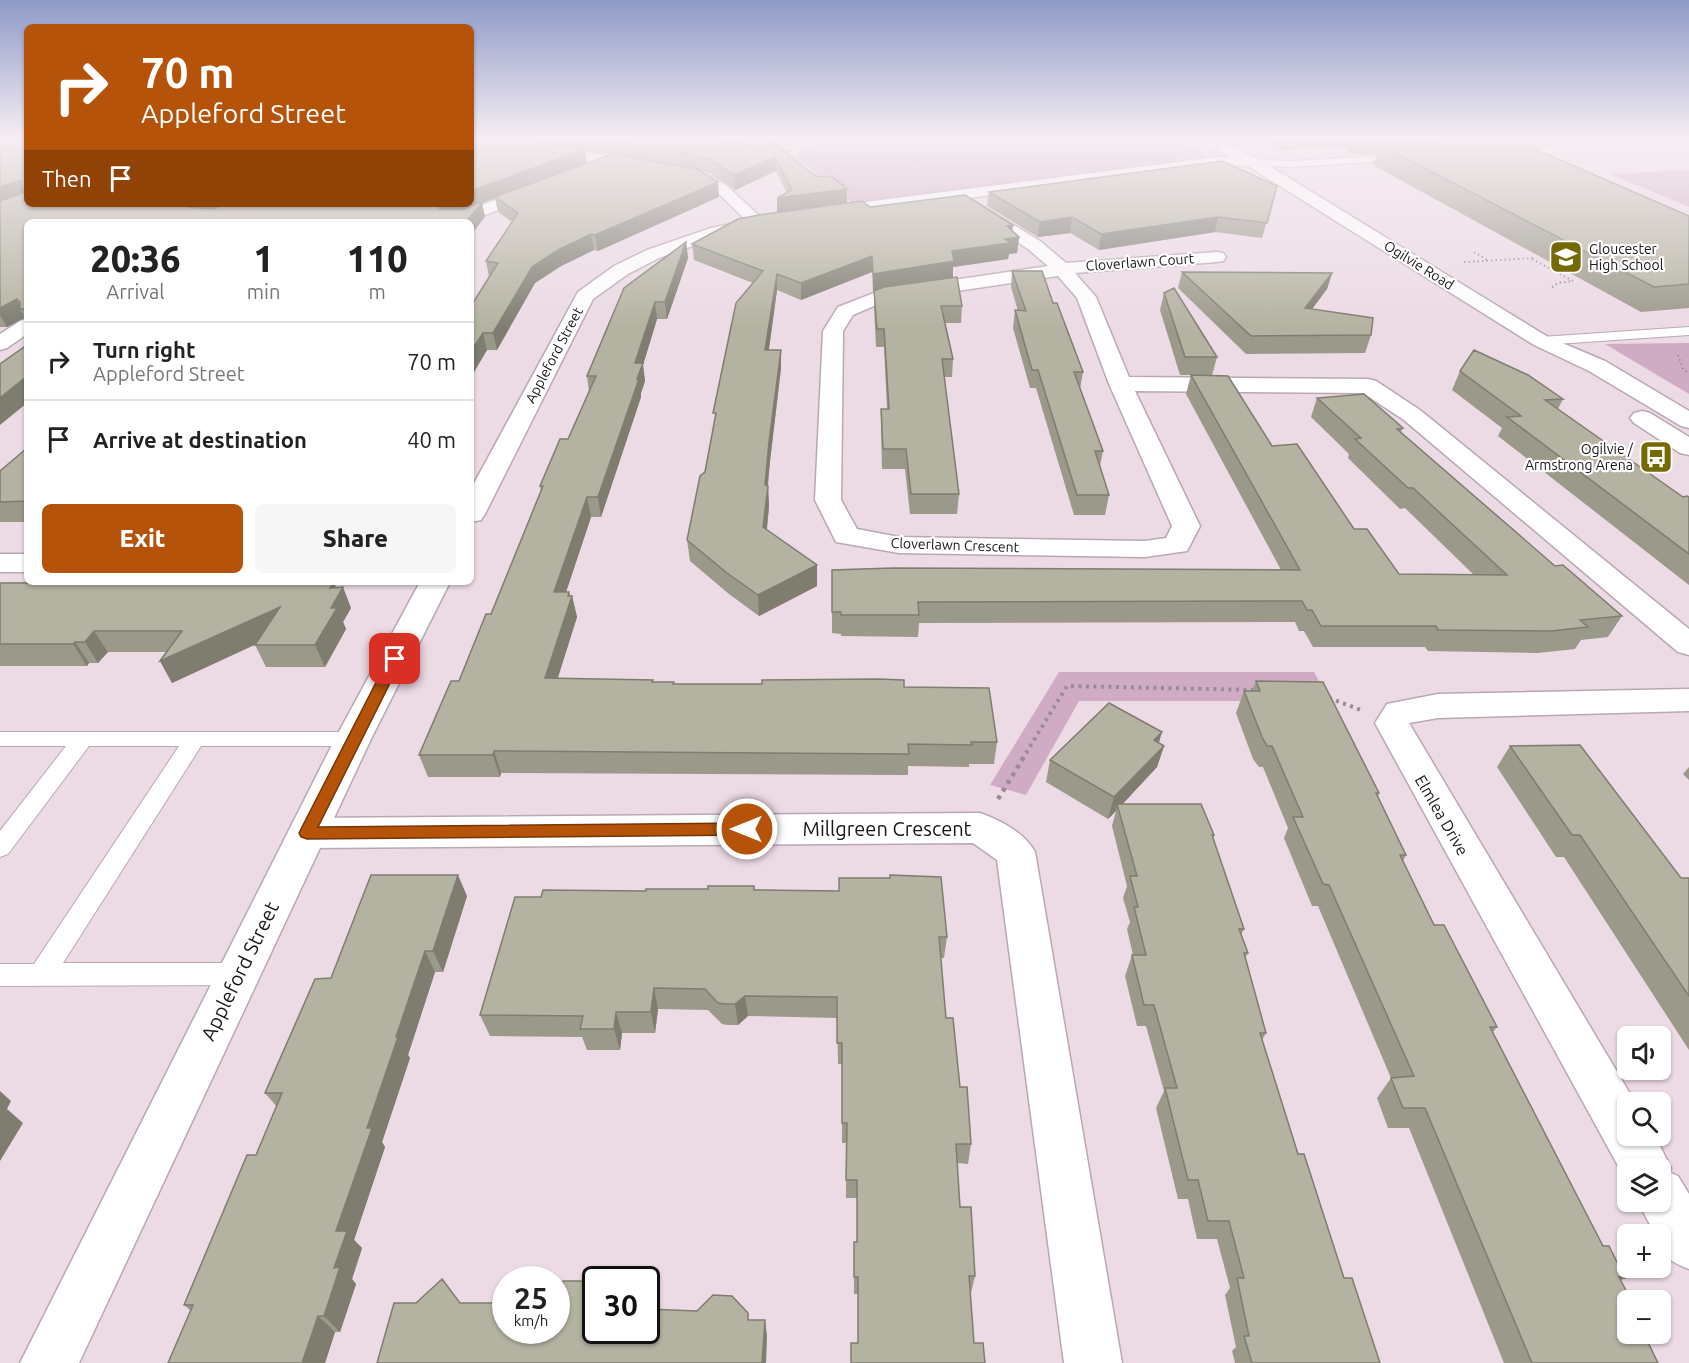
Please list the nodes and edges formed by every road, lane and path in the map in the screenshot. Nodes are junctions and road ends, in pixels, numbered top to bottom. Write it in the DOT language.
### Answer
graph roads {
  1 [pos="506,202"];
  2 [pos="741,202"];
  3 [pos="857,202"];
  4 [pos="909,202"];
  5 [pos="973,202"];
  6 [pos="1317,202"];
  7 [pos="865,207"];
  8 [pos="809,214"];
  9 [pos="460,219"];
  10 [pos="1474,252"];
  11 [pos="1217,257"];
  12 [pos="1530,258"];
  13 [pos="1535,258"];
  14 [pos="1488,261"];
  15 [pos="1457,262"];
  16 [pos="1062,269"];
  17 [pos="1551,288"];
  18 [pos="24,327"];
  19 [pos="1689,331"];
  20 [pos="1541,341"];
  21 [pos="0,344"];
  22 [pos="1120,384"];
  23 [pos="1689,421"];
  24 [pos="1689,448"];
  25 [pos="474,508"];
  26 [pos="24,562"];
  27 [pos="0,563"];
  28 [pos="433,585"];
  29 [pos="1689,645"];
  30 [pos="1265,690"];
  31 [pos="1321,695"];
  32 [pos="1689,700"];
  33 [pos="1392,723"];
  34 [pos="0,739"];
  35 [pos="83,739"];
  36 [pos="195,739"];
  37 [pos="353,739"];
  38 [pos="980,828"];
  39 [pos="307,833"];
  40 [pos="0,848"];
  41 [pos="238,974"];
  42 [pos="0,975"];
  43 [pos="41,975"];
  44 [pos="1640,1158"];
  45 [pos="1670,1212"];
  46 [pos="1689,1244"];
  47 [pos="49,1363"];
  48 [pos="1092,1363"];
  1 -- 9 [label="street"];
  2 -- 25 [label="street, Appleford Street"];
  3 -- 7 [label="path"];
  4 -- 7 [label="street"];
  5 -- 16 [label="street, Cloverlawn Crescent"];
  6 -- 20 [label="street, Ogilvie Road"];
  7 -- 8 [label="street"];
  10 -- 14 [label="path"];
  11 -- 16 [label="street, Cloverlawn Court"];
  12 -- 13 [label="path"];
  12 -- 14 [label="path"];
  12 -- 17 [label="path"];
  14 -- 15 [label="path"];
  16 -- 22 [label="street, Cloverlawn Crescent"];
  16 -- 22 [label="street, Cloverlawn Crescent"];
  18 -- 21 [label="street"];
  19 -- 20 [label="lane"];
  20 -- 23 [label="street, Ogilvie Road"];
  20 -- 24 [label="street, Ogilvie Road"];
  22 -- 29 [label="street"];
  26 -- 27 [label="street"];
  28 -- 37 [label="street, Appleford Street"];
  30 -- 38 [label="path"];
  31 -- 33 [label="path"];
  32 -- 33 [label="street"];
  33 -- 44 [label="street, Elmlea Drive"];
  34 -- 35 [label="lane"];
  35 -- 36 [label="lane"];
  35 -- 40 [label="lane"];
  36 -- 37 [label="lane"];
  36 -- 43 [label="lane"];
  37 -- 39 [label="street, Appleford Street"];
  38 -- 39 [label="street, Millgreen Crescent"];
  38 -- 48 [label="street, Millgreen Crescent"];
  39 -- 41 [label="street, Appleford Street"];
  41 -- 43 [label="lane"];
  41 -- 47 [label="street, Appleford Street"];
  42 -- 43 [label="lane"];
  45 -- 46 [label="street"];
}
